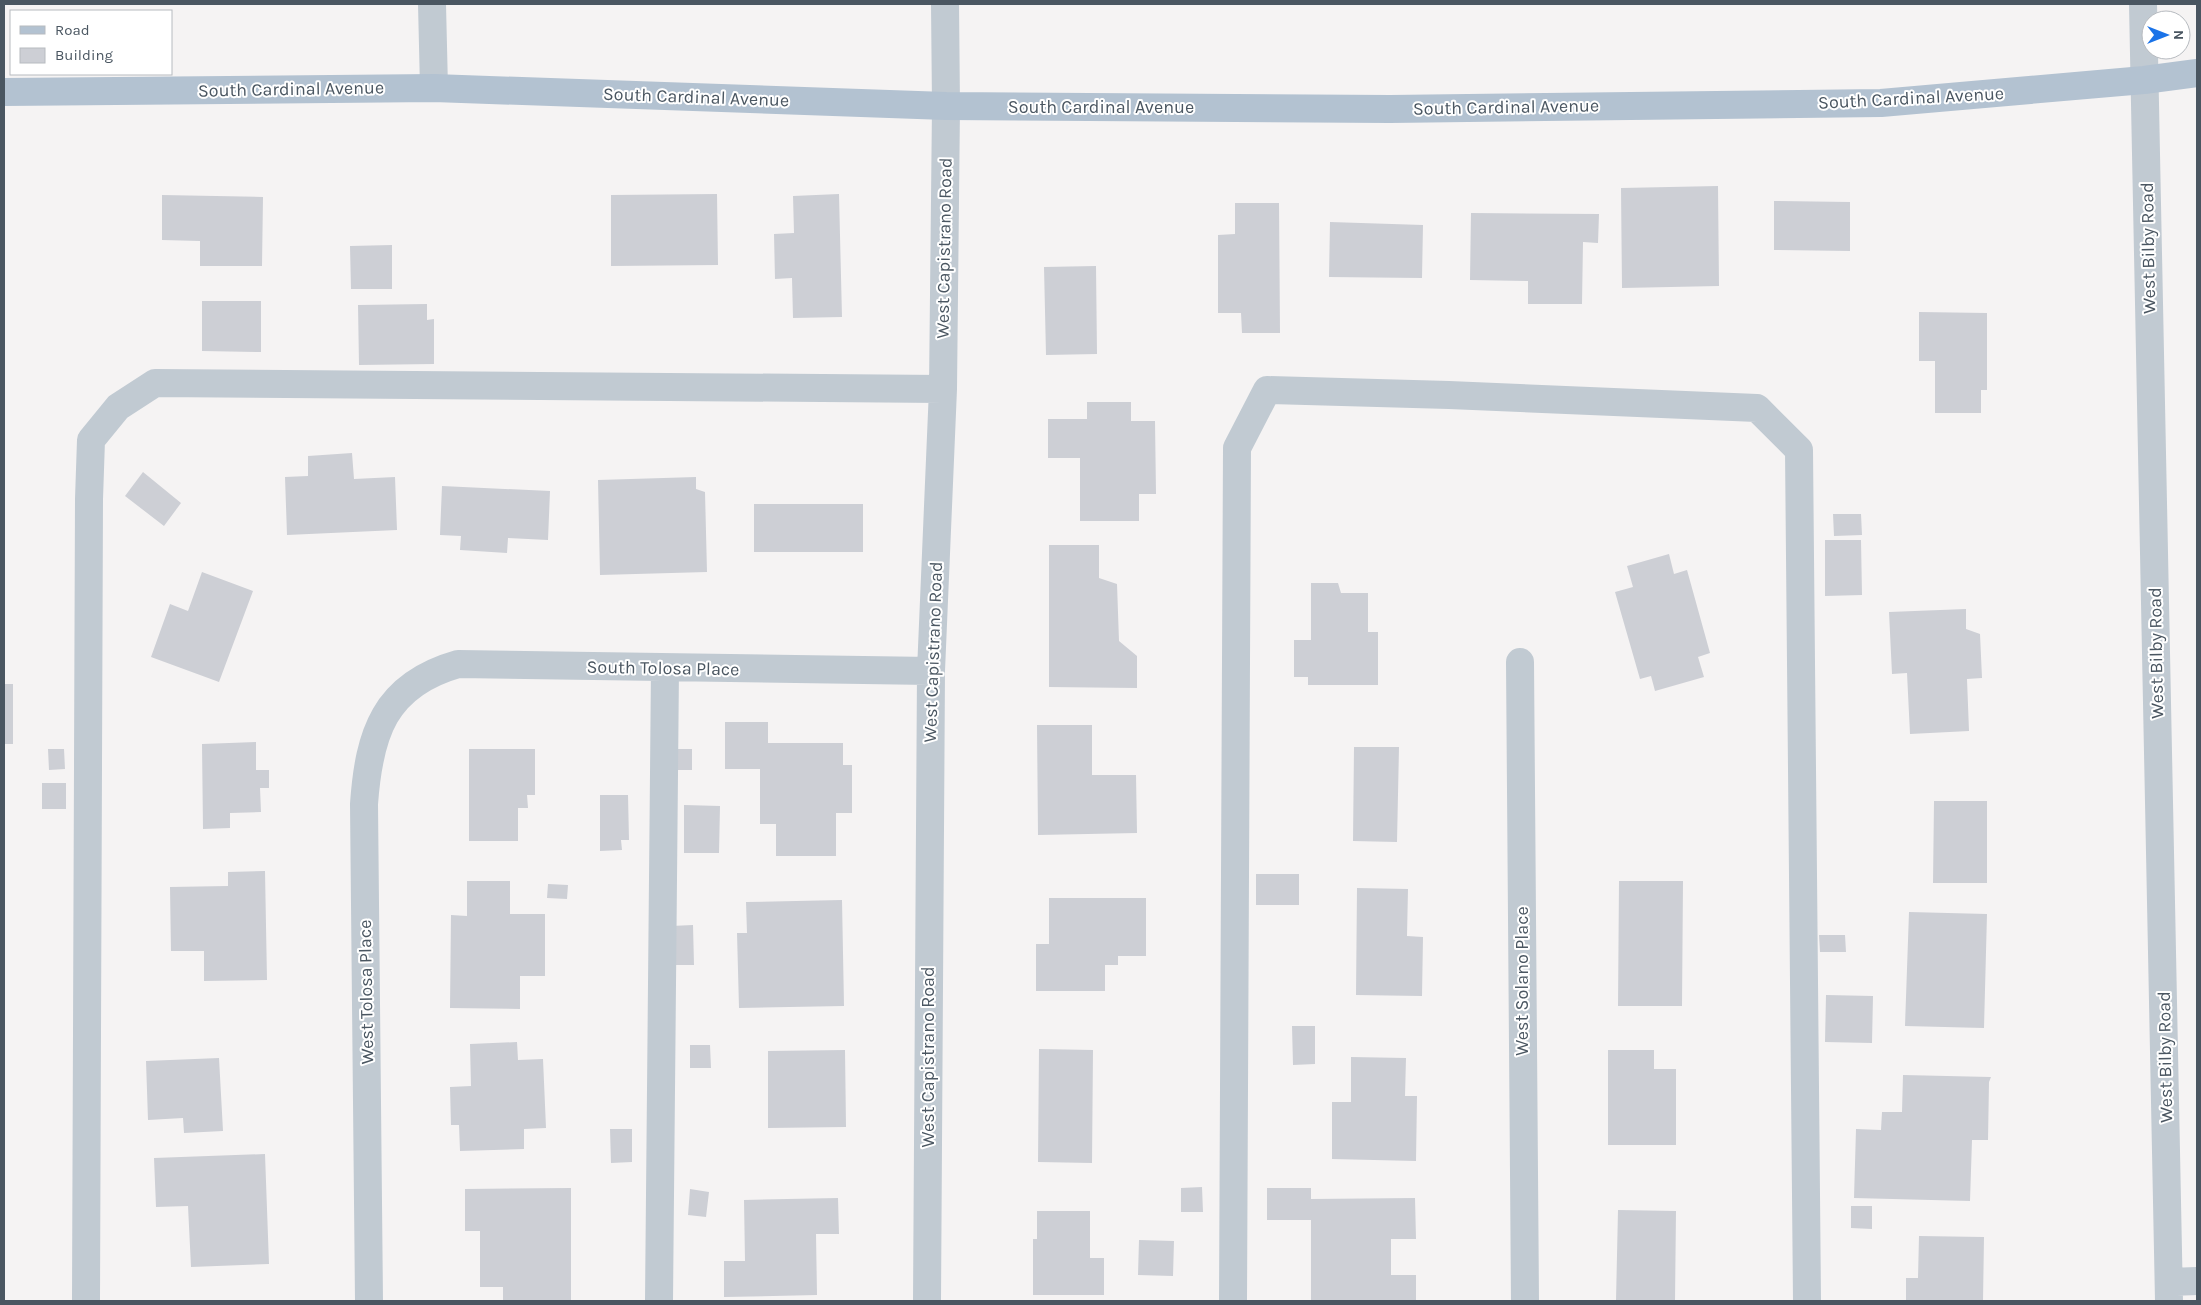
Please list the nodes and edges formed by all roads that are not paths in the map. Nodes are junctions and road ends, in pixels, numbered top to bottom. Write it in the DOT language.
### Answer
graph roads {
  1 [pos="432,4"];
  2 [pos="945,4"];
  3 [pos="2143,4"];
  4 [pos="2197,73"];
  5 [pos="2144,80"];
  6 [pos="434,88"];
  7 [pos="4,92"];
  8 [pos="946,106"];
  9 [pos="943,389"];
  10 [pos="1520,662"];
  11 [pos="665,668"];
  12 [pos="931,671"];
  13 [pos="404,693"];
  14 [pos="2197,1282"];
  15 [pos="2170,1292"];
  16 [pos="86,1301"];
  17 [pos="369,1301"];
  18 [pos="659,1301"];
  19 [pos="927,1301"];
  20 [pos="1233,1301"];
  21 [pos="1525,1301"];
  22 [pos="1807,1301"];
  1 -- 6 [label="street"];
  2 -- 8 [label="street, West Capistrano Road"];
  3 -- 5 [label="street, West Bilby Road"];
  4 -- 5 [label="main road, South Cardinal Avenue"];
  5 -- 8 [label="main road, South Cardinal Avenue"];
  5 -- 15 [label="street, West Bilby Road"];
  6 -- 7 [label="main road, South Cardinal Avenue"];
  6 -- 8 [label="main road, South Cardinal Avenue"];
  8 -- 9 [label="street, West Capistrano Road"];
  9 -- 12 [label="street, West Capistrano Road"];
  9 -- 16 [label="street"];
  10 -- 21 [label="street, West Solano Place"];
  11 -- 12 [label="street, South Tolosa Place"];
  11 -- 13 [label="street, South Tolosa Place"];
  11 -- 18 [label="street"];
  12 -- 19 [label="street, West Capistrano Road"];
  13 -- 17 [label="street, West Tolosa Place"];
  14 -- 15 [label="street"];
  20 -- 22 [label="street"];
}
